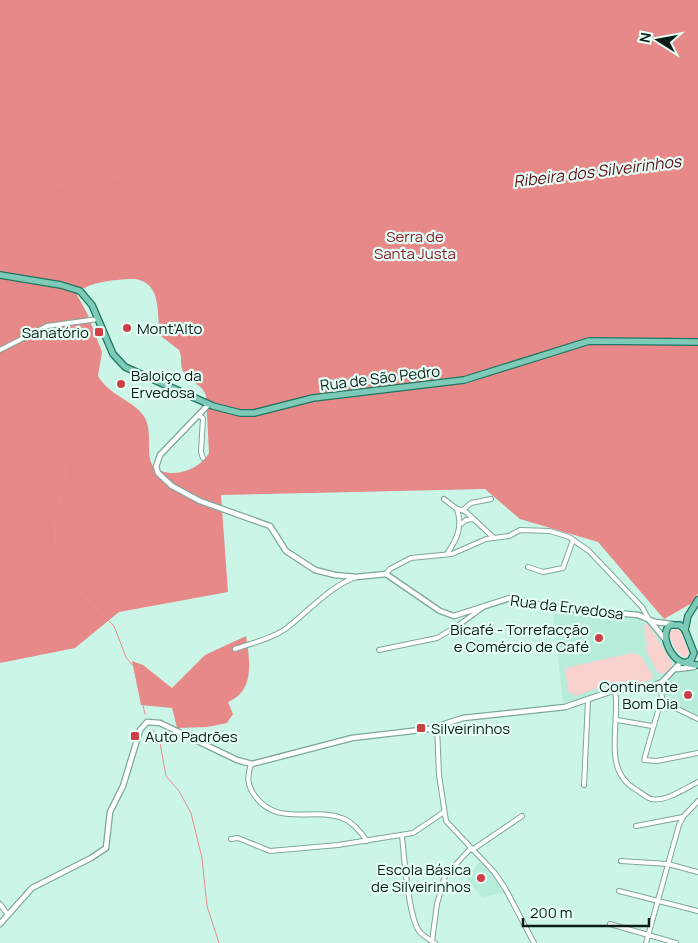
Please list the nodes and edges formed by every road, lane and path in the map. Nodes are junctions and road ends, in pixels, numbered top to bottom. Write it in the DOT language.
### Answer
graph roads {
  1 [pos="0,275"];
  2 [pos="98,319"];
  3 [pos="698,342"];
  4 [pos="0,350"];
  5 [pos="206,403"];
  6 [pos="198,415"];
  7 [pos="203,458"];
  8 [pos="444,499"];
  9 [pos="491,499"];
  10 [pos="457,509"];
  11 [pos="463,510"];
  12 [pos="473,520"];
  13 [pos="461,524"];
  14 [pos="494,538"];
  15 [pos="573,540"];
  16 [pos="447,554"];
  17 [pos="528,567"];
  18 [pos="386,574"];
  19 [pos="356,577"];
  20 [pos="698,600"];
  21 [pos="482,608"];
  22 [pos="691,610"];
  23 [pos="649,620"];
  24 [pos="675,624"];
  25 [pos="685,630"];
  26 [pos="665,639"];
  27 [pos="235,649"];
  28 [pos="379,650"];
  29 [pos="673,653"];
  30 [pos="696,653"];
  31 [pos="684,662"];
  32 [pos="698,666"];
  33 [pos="675,669"];
  34 [pos="670,674"];
  35 [pos="659,684"];
  36 [pos="615,690"];
  37 [pos="588,700"];
  38 [pos="661,701"];
  39 [pos="698,719"];
  40 [pos="617,720"];
  41 [pos="437,726"];
  42 [pos="652,726"];
  43 [pos="698,753"];
  44 [pos="250,764"];
  45 [pos="698,782"];
  46 [pos="584,785"];
  47 [pos="698,801"];
  48 [pos="444,812"];
  49 [pos="522,816"];
  50 [pos="683,817"];
  51 [pos="636,826"];
  52 [pos="402,835"];
  53 [pos="231,839"];
  54 [pos="367,841"];
  55 [pos="472,849"];
  56 [pos="621,861"];
  57 [pos="668,864"];
  58 [pos="698,872"];
  59 [pos="619,891"];
  60 [pos="658,901"];
  61 [pos="0,904"];
  62 [pos="698,911"];
  63 [pos="8,915"];
  64 [pos="0,924"];
  65 [pos="610,924"];
  66 [pos="648,935"];
  67 [pos="433,942"];
  68 [pos="534,943"];
  69 [pos="646,943"];
  70 [pos="676,943"];
  1 -- 2 [label="main road, Rua de São Pedro"];
  2 -- 4 [label="street"];
  2 -- 5 [label="main road, Rua de São Pedro"];
  3 -- 5 [label="main road, Rua de São Pedro"];
  5 -- 6 [label="street"];
  6 -- 7 [label="street"];
  6 -- 19 [label="street"];
  8 -- 10 [label="street"];
  9 -- 11 [label="street"];
  10 -- 11 [label="street"];
  10 -- 13 [label="street"];
  11 -- 12 [label="street"];
  12 -- 13 [label="street"];
  12 -- 14 [label="street"];
  13 -- 16 [label="street"];
  14 -- 15 [label="street"];
  14 -- 16 [label="street"];
  15 -- 17 [label="street"];
  15 -- 23 [label="street"];
  16 -- 18 [label="street"];
  18 -- 19 [label="street"];
  18 -- 21 [label="street, Rua da Ervedosa"];
  19 -- 27 [label="street"];
  20 -- 22 [label="main road"];
  21 -- 23 [label="street, Rua da Ervedosa"];
  21 -- 28 [label="street"];
  22 -- 24 [label="main road"];
  22 -- 25 [label="main road"];
  23 -- 24 [label="street, Rua da Ervedosa"];
  23 -- 26 [label="street"];
  24 -- 25 [label="main road"];
  24 -- 26 [label="main road"];
  25 -- 30 [label="main road"];
  26 -- 29 [label="main road"];
  29 -- 31 [label="main road"];
  29 -- 34 [label="street"];
  30 -- 31 [label="main road"];
  31 -- 32 [label="main road"];
  31 -- 33 [label="street"];
  32 -- 33 [label="street"];
  33 -- 34 [label="street"];
  34 -- 35 [label="street"];
  35 -- 36 [label="street"];
  35 -- 38 [label="street"];
  36 -- 37 [label="street"];
  36 -- 40 [label="street"];
  37 -- 41 [label="street"];
  37 -- 46 [label="street"];
  38 -- 39 [label="street"];
  38 -- 42 [label="street"];
  40 -- 42 [label="street"];
  40 -- 45 [label="street"];
  41 -- 44 [label="street"];
  41 -- 48 [label="street"];
  42 -- 43 [label="street"];
  44 -- 54 [label="street"];
  44 -- 63 [label="street"];
  47 -- 50 [label="street"];
  48 -- 52 [label="street"];
  48 -- 55 [label="street"];
  49 -- 55 [label="street"];
  50 -- 51 [label="street"];
  50 -- 57 [label="street"];
  52 -- 54 [label="street"];
  52 -- 67 [label="street"];
  53 -- 54 [label="street"];
  55 -- 67 [label="street"];
  55 -- 68 [label="street"];
  56 -- 57 [label="street"];
  57 -- 58 [label="street"];
  57 -- 60 [label="street"];
  59 -- 60 [label="street"];
  60 -- 62 [label="street"];
  60 -- 66 [label="street"];
  61 -- 63 [label="street"];
  63 -- 64 [label="street"];
  65 -- 66 [label="street"];
  66 -- 69 [label="street"];
  66 -- 70 [label="street"];
}
